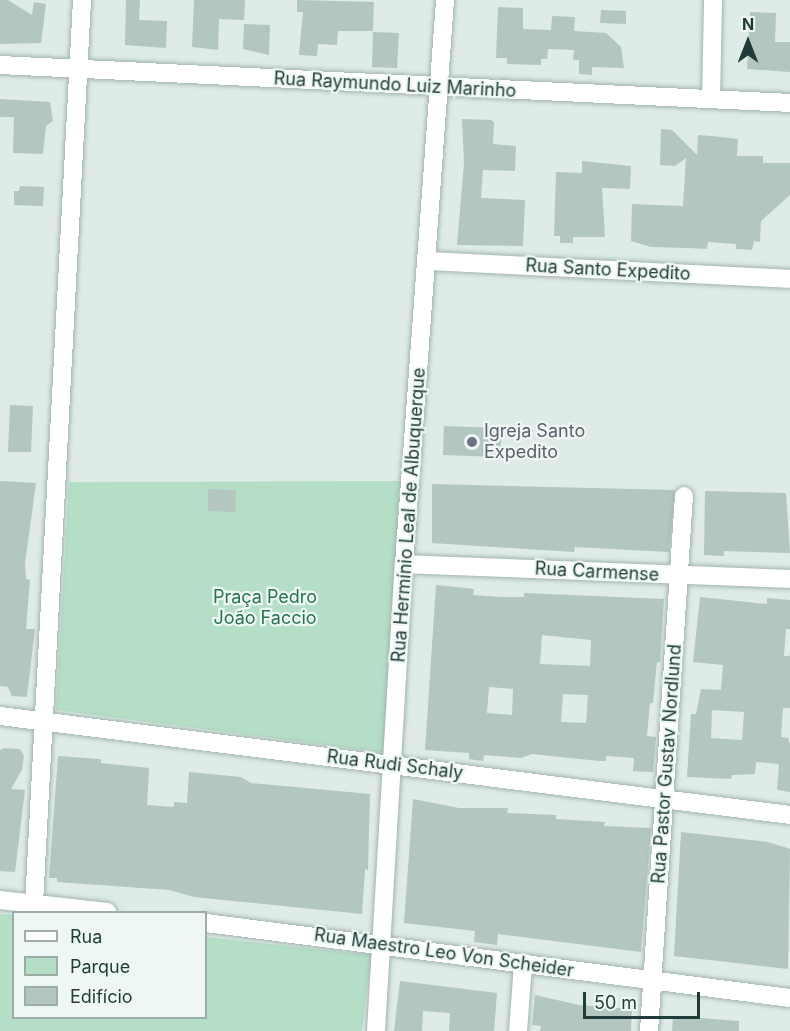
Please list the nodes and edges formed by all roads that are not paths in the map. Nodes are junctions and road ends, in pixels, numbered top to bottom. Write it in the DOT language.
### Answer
graph roads {
  1 [pos="82,0"];
  2 [pos="445,0"];
  3 [pos="713,0"];
  4 [pos="0,65"];
  5 [pos="77,71"];
  6 [pos="441,88"];
  7 [pos="711,99"];
  8 [pos="790,103"];
  9 [pos="427,261"];
  10 [pos="790,279"];
  11 [pos="684,496"];
  12 [pos="404,564"];
  13 [pos="679,576"];
  14 [pos="790,579"];
  15 [pos="0,716"];
  16 [pos="43,722"];
  17 [pos="393,765"];
  18 [pos="664,798"];
  19 [pos="790,815"];
  20 [pos="0,900"];
  21 [pos="34,904"];
  22 [pos="98,911"];
  23 [pos="207,923"];
  24 [pos="383,943"];
  25 [pos="524,964"];
  26 [pos="652,981"];
  27 [pos="790,998"];
  28 [pos="376,1031"];
  29 [pos="518,1031"];
  30 [pos="649,1031"];
  1 -- 5 [label="street"];
  2 -- 6 [label="street, Rua Hermínio Leal de Albuquerque"];
  3 -- 7 [label="street"];
  4 -- 5 [label="street, Rua Raymundo Luiz Marinho"];
  5 -- 6 [label="street, Rua Raymundo Luiz Marinho"];
  5 -- 16 [label="street"];
  6 -- 7 [label="street, Rua Raymundo Luiz Marinho"];
  6 -- 9 [label="street, Rua Hermínio Leal de Albuquerque"];
  7 -- 8 [label="street, Rua Raymundo Luiz Marinho"];
  9 -- 10 [label="street, Rua Santo Expedito"];
  9 -- 12 [label="street, Rua Hermínio Leal de Albuquerque"];
  11 -- 13 [label="street, Rua Pastor Gustav Nordlund"];
  12 -- 13 [label="street, Rua Carmense"];
  12 -- 17 [label="street, Rua Hermínio Leal de Albuquerque"];
  13 -- 14 [label="street, Rua Carmense"];
  13 -- 18 [label="street, Rua Pastor Gustav Nordlund"];
  15 -- 16 [label="street, Rua Rudi Schaly"];
  16 -- 17 [label="street, Rua Rudi Schaly"];
  16 -- 21 [label="street"];
  17 -- 18 [label="street, Rua Rudi Schaly"];
  17 -- 24 [label="street, Rua Hermínio Leal de Albuquerque"];
  18 -- 19 [label="street, Rua Rudi Schaly"];
  18 -- 26 [label="street, Rua Pastor Gustav Nordlund"];
  20 -- 21 [label="street"];
  21 -- 22 [label="street"];
  23 -- 24 [label="street, Rua Maestro Leo Von Scheider"];
  24 -- 25 [label="street, Rua Maestro Leo Von Scheider"];
  24 -- 28 [label="street, Rua Hermínio Leal de Albuquerque"];
  25 -- 26 [label="street, Rua Maestro Leo Von Scheider"];
  25 -- 29 [label="street"];
  26 -- 27 [label="street, Rua Maestro Leo Von Scheider"];
  26 -- 30 [label="street, Rua Pastor Gustav Nordlund"];
}
